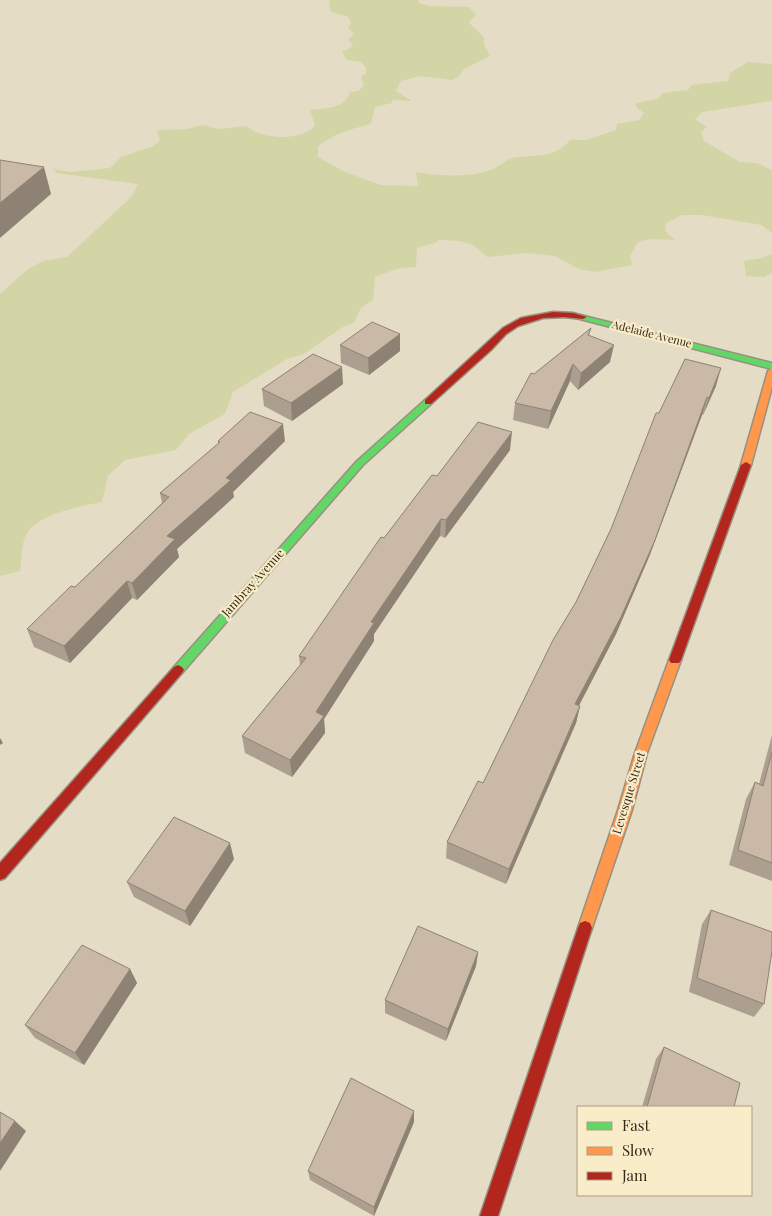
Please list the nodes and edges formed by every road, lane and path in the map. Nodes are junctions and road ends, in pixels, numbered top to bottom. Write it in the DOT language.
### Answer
graph roads {
  1 [pos="530,318"];
  2 [pos="772,366"];
  3 [pos="772,371"];
  4 [pos="0,873"];
  5 [pos="489,1216"];
  1 -- 2 [label="street, Adelaide Avenue"];
  1 -- 4 [label="street, Jambray Avenue"];
  3 -- 5 [label="street, Levesque Street"];
}
